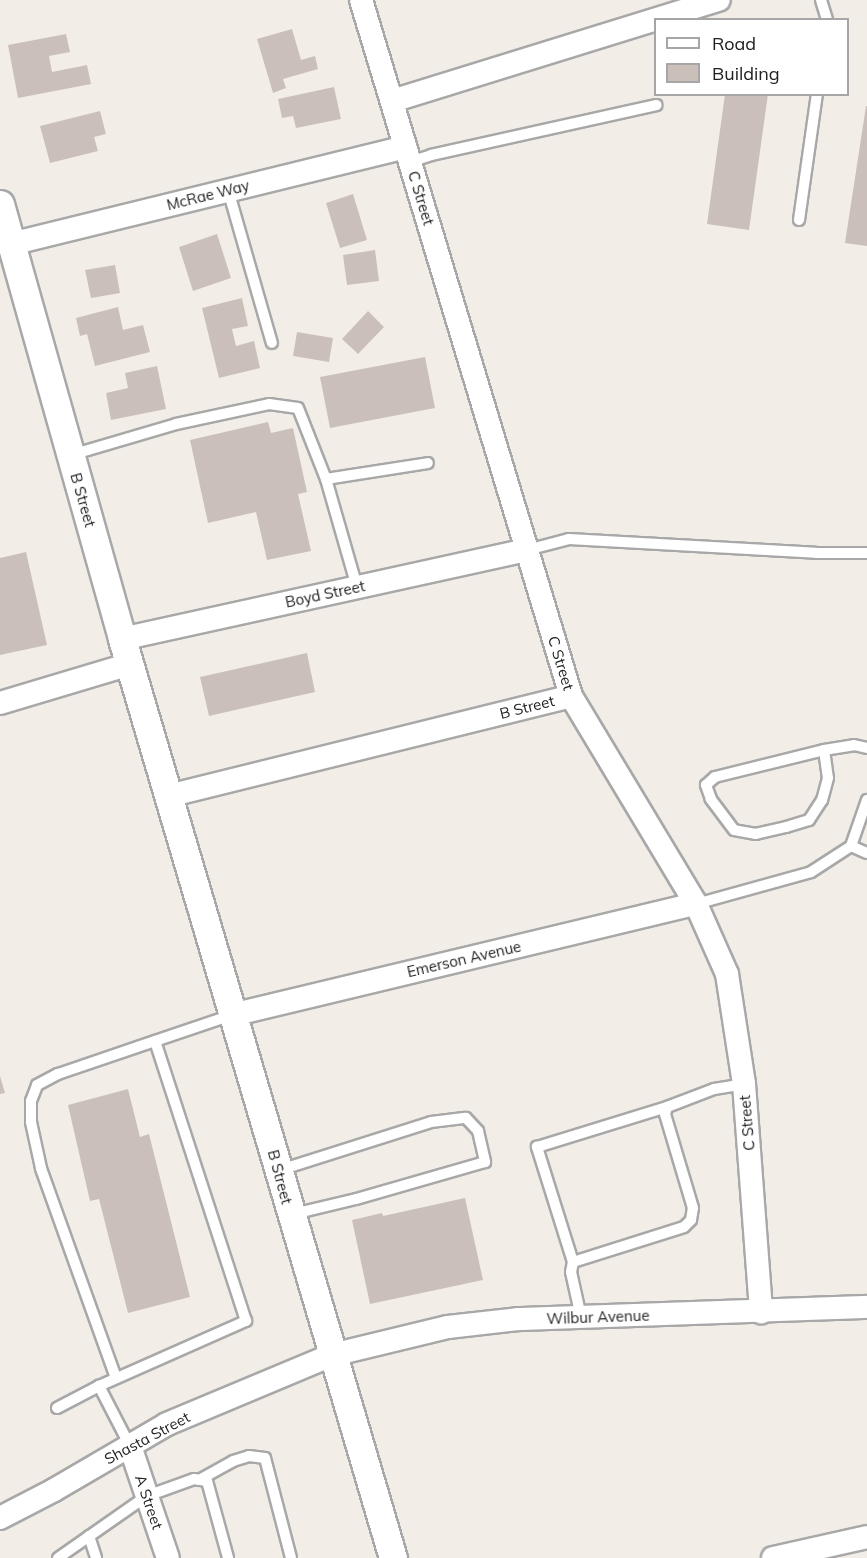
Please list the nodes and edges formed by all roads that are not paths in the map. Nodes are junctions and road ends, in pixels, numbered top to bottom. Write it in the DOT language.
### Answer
graph roads {
  1 [pos="361,0"];
  2 [pos="719,0"];
  3 [pos="821,0"];
  4 [pos="697,3"];
  5 [pos="826,18"];
  6 [pos="817,96"];
  7 [pos="392,101"];
  8 [pos="657,105"];
  9 [pos="408,155"];
  10 [pos="228,190"];
  11 [pos="0,204"];
  12 [pos="799,220"];
  13 [pos="11,244"];
  14 [pos="272,343"];
  15 [pos="71,455"];
  16 [pos="428,462"];
  17 [pos="326,479"];
  18 [pos="527,550"];
  19 [pos="867,553"];
  20 [pos="357,587"];
  21 [pos="126,651"];
  22 [pos="571,696"];
  23 [pos="0,703"];
  24 [pos="867,748"];
  25 [pos="824,750"];
  26 [pos="168,796"];
  27 [pos="867,800"];
  28 [pos="851,846"];
  29 [pos="867,853"];
  30 [pos="696,904"];
  31 [pos="232,1015"];
  32 [pos="156,1041"];
  33 [pos="744,1084"];
  34 [pos="667,1107"];
  35 [pos="280,1170"];
  36 [pos="290,1215"];
  37 [pos="573,1262"];
  38 [pos="867,1308"];
  39 [pos="761,1312"];
  40 [pos="581,1317"];
  41 [pos="332,1354"];
  42 [pos="116,1378"];
  43 [pos="99,1386"];
  44 [pos="57,1408"];
  45 [pos="130,1446"];
  46 [pos="199,1480"];
  47 [pos="147,1496"];
  48 [pos="0,1518"];
  49 [pos="89,1536"];
  50 [pos="867,1537"];
  51 [pos="58,1558"];
  52 [pos="96,1558"];
  53 [pos="168,1558"];
  54 [pos="228,1558"];
  55 [pos="291,1558"];
  56 [pos="393,1558"];
  57 [pos="773,1558"];
  1 -- 7 [label="street, C Street"];
  2 -- 4 [label="street"];
  3 -- 5 [label="lane"];
  4 -- 7 [label="street"];
  6 -- 12 [label="lane"];
  7 -- 9 [label="street, C Street"];
  8 -- 9 [label="lane"];
  9 -- 10 [label="street, McRae Way"];
  9 -- 18 [label="street, C Street"];
  10 -- 13 [label="street, McRae Way"];
  10 -- 14 [label="lane"];
  11 -- 13 [label="street, B Street"];
  13 -- 15 [label="street, B Street"];
  15 -- 17 [label="lane"];
  15 -- 21 [label="street, B Street"];
  16 -- 17 [label="lane"];
  17 -- 20 [label="lane"];
  18 -- 19 [label="lane"];
  18 -- 20 [label="street, Boyd Street"];
  18 -- 22 [label="street, C Street"];
  20 -- 21 [label="street, Boyd Street"];
  21 -- 23 [label="street, Boyd Street"];
  21 -- 26 [label="street, B Street"];
  22 -- 26 [label="street, B Street"];
  22 -- 30 [label="street, C Street"];
  24 -- 25 [label="lane"];
  25 -- 25 [label="lane"];
  26 -- 31 [label="street, B Street"];
  27 -- 28 [label="lane"];
  28 -- 29 [label="lane"];
  28 -- 30 [label="lane"];
  30 -- 31 [label="street, Emerson Avenue"];
  30 -- 33 [label="street, C Street"];
  31 -- 32 [label="lane"];
  31 -- 35 [label="street, B Street"];
  32 -- 42 [label="lane"];
  32 -- 42 [label="lane"];
  33 -- 34 [label="lane"];
  33 -- 39 [label="street, C Street"];
  34 -- 37 [label="lane"];
  34 -- 37 [label="lane"];
  35 -- 36 [label="street, B Street"];
  35 -- 36 [label="lane"];
  36 -- 41 [label="street, B Street"];
  37 -- 40 [label="lane"];
  38 -- 39 [label="street, Wilbur Avenue"];
  39 -- 40 [label="street, Wilbur Avenue"];
  40 -- 41 [label="street, Wilbur Avenue"];
  41 -- 45 [label="street, Shasta Street"];
  41 -- 56 [label="street, B Street"];
  42 -- 43 [label="lane"];
  43 -- 44 [label="lane"];
  43 -- 45 [label="lane"];
  45 -- 47 [label="street, A Street"];
  45 -- 48 [label="street, Shasta Street"];
  46 -- 47 [label="lane"];
  46 -- 54 [label="lane"];
  46 -- 55 [label="lane"];
  47 -- 49 [label="lane"];
  47 -- 53 [label="street, A Street"];
  49 -- 51 [label="lane"];
  49 -- 52 [label="lane"];
  50 -- 57 [label="street"];
}
